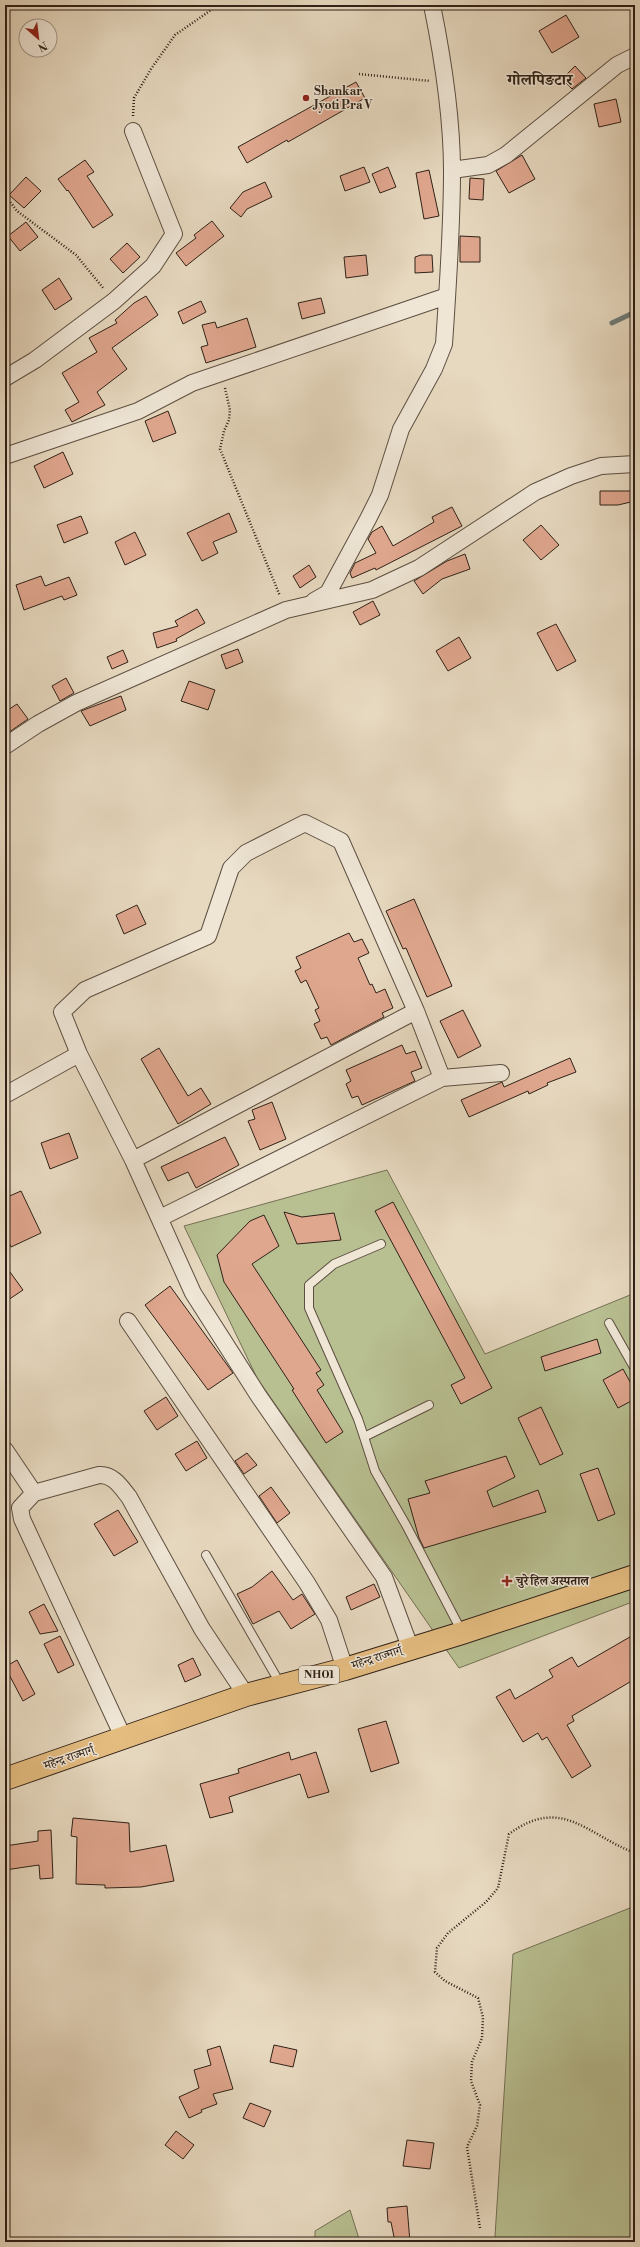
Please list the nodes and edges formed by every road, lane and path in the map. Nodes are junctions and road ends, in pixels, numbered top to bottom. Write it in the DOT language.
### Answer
graph roads {
  1 [pos="235,5"];
  2 [pos="432,5"];
  3 [pos="635,56"];
  4 [pos="359,74"];
  5 [pos="444,78"];
  6 [pos="133,131"];
  7 [pos="452,170"];
  8 [pos="5,195"];
  9 [pos="447,296"];
  10 [pos="114,301"];
  11 [pos="222,373"];
  12 [pos="5,378"];
  13 [pos="5,456"];
  14 [pos="635,464"];
  15 [pos="308,605"];
  16 [pos="286,610"];
  17 [pos="5,746"];
  18 [pos="416,1011"];
  19 [pos="79,1054"];
  20 [pos="501,1073"];
  21 [pos="442,1078"];
  22 [pos="5,1095"];
  23 [pos="133,1160"];
  24 [pos="160,1218"];
  25 [pos="381,1244"];
  26 [pos="128,1321"];
  27 [pos="609,1323"];
  28 [pos="635,1369"];
  29 [pos="429,1405"];
  30 [pos="364,1437"];
  31 [pos="5,1450"];
  32 [pos="34,1493"];
  33 [pos="206,1554"];
  34 [pos="635,1576"];
  35 [pos="462,1632"];
  36 [pos="410,1648"];
  37 [pos="345,1668"];
  38 [pos="282,1686"];
  39 [pos="246,1695"];
  40 [pos="124,1739"];
  41 [pos="5,1780"];
  42 [pos="635,1853"];
  43 [pos="480,2228"];
  1 -- 6 [label="path"];
  2 -- 5 [label="street"];
  3 -- 7 [label="street"];
  4 -- 5 [label="path"];
  5 -- 7 [label="street"];
  6 -- 10 [label="street"];
  7 -- 9 [label="street"];
  8 -- 10 [label="path"];
  9 -- 11 [label="street"];
  9 -- 15 [label="street"];
  10 -- 12 [label="street"];
  11 -- 13 [label="street"];
  11 -- 16 [label="path"];
  14 -- 15 [label="street"];
  15 -- 16 [label="street"];
  16 -- 17 [label="street"];
  18 -- 19 [label="street"];
  18 -- 21 [label="street"];
  18 -- 23 [label="street"];
  19 -- 22 [label="street"];
  19 -- 23 [label="street"];
  20 -- 21 [label="street"];
  21 -- 24 [label="street"];
  23 -- 24 [label="street"];
  24 -- 36 [label="street"];
  25 -- 30 [label="lane"];
  26 -- 37 [label="street"];
  27 -- 28 [label="lane"];
  29 -- 30 [label="lane"];
  30 -- 35 [label="lane"];
  31 -- 32 [label="street"];
  32 -- 39 [label="street"];
  32 -- 40 [label="street"];
  33 -- 38 [label="lane"];
  34 -- 35 [label="highway, महेन्द्र राज्मार्ग् / NH01"];
  35 -- 36 [label="highway, महेन्द्र राज्मार्ग् / NH01"];
  36 -- 37 [label="highway, महेन्द्र राज्मार्ग् / NH01"];
  37 -- 38 [label="highway, महेन्द्र राज्मार्ग् / NH01"];
  38 -- 39 [label="highway, महेन्द्र राज्मार्ग् / NH01"];
  39 -- 40 [label="highway, महेन्द्र राज्मार्ग् / NH01"];
  40 -- 41 [label="highway, महेन्द्र राज्मार्ग् / NH01"];
  42 -- 43 [label="path"];
}
